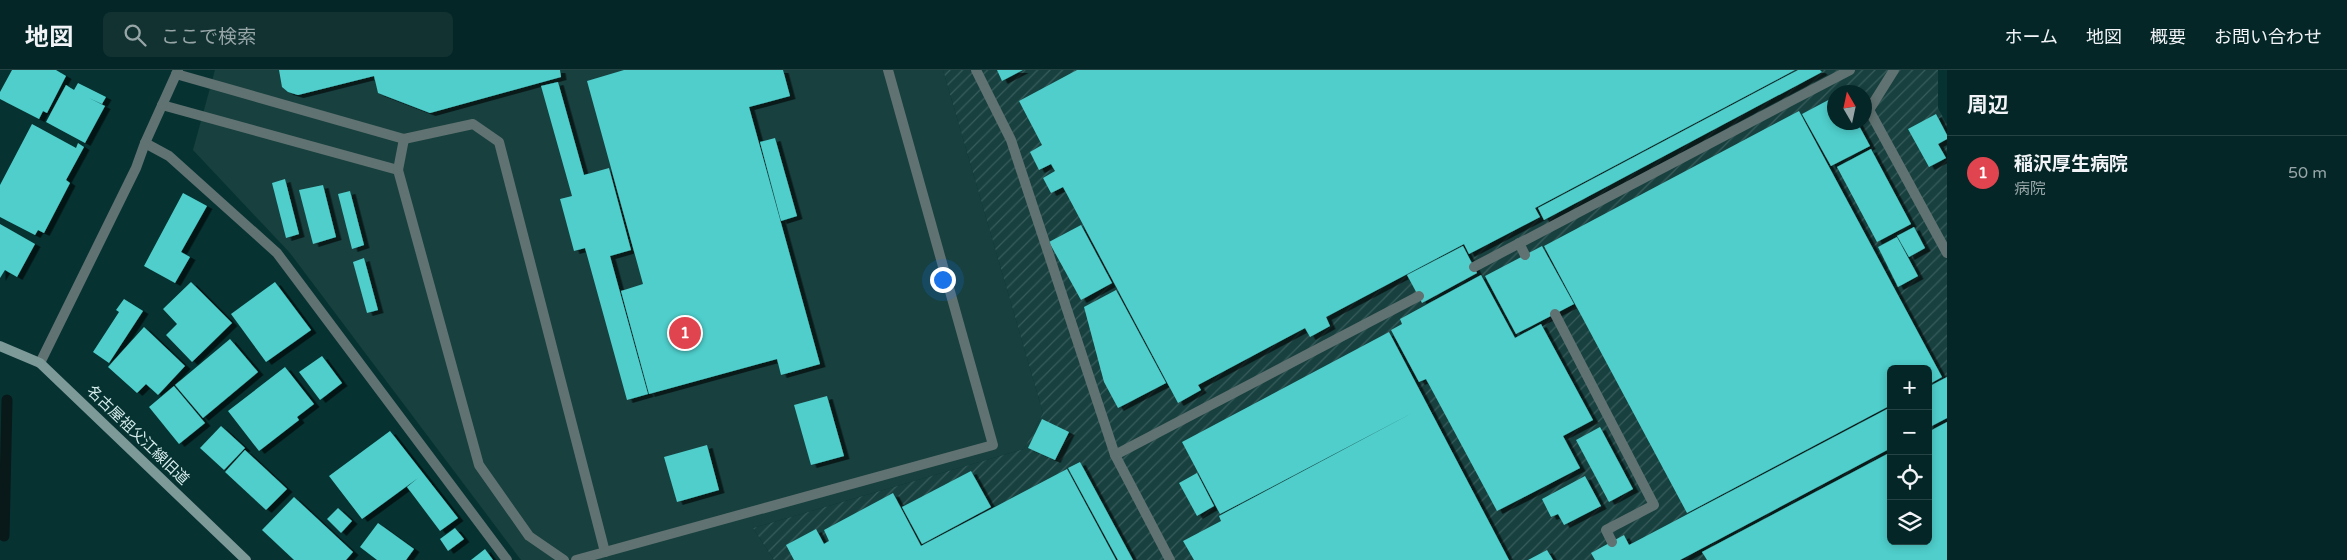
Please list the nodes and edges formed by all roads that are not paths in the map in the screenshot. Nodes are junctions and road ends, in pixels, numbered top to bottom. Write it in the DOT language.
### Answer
graph roads {
  1 [pos="888,70"];
  2 [pos="976,70"];
  3 [pos="1850,70"];
  4 [pos="1894,70"];
  5 [pos="177,72"];
  6 [pos="162,105"];
  7 [pos="404,139"];
  8 [pos="145,143"];
  9 [pos="398,170"];
  10 [pos="1519,243"];
  11 [pos="1947,253"];
  12 [pos="1525,255"];
  13 [pos="1474,267"];
  14 [pos="1418,296"];
  15 [pos="1555,314"];
  16 [pos="0,346"];
  17 [pos="40,363"];
  18 [pos="1115,455"];
  19 [pos="1612,542"];
  20 [pos="605,552"];
  21 [pos="246,560"];
  22 [pos="507,560"];
  23 [pos="564,560"];
  24 [pos="576,560"];
  25 [pos="1170,560"];
  1 -- 20 [label="street"];
  2 -- 18 [label="street"];
  3 -- 10 [label="street"];
  4 -- 11 [label="street"];
  5 -- 6 [label="street"];
  5 -- 7 [label="street"];
  6 -- 8 [label="street"];
  6 -- 9 [label="street"];
  7 -- 9 [label="street"];
  7 -- 20 [label="street"];
  8 -- 17 [label="street"];
  8 -- 22 [label="street"];
  9 -- 23 [label="street"];
  10 -- 12 [label="street"];
  10 -- 13 [label="street"];
  14 -- 18 [label="street"];
  15 -- 19 [label="street"];
  16 -- 17 [label="street, 名古屋祖父江線旧道"];
  17 -- 21 [label="street, 名古屋祖父江線旧道"];
  18 -- 25 [label="street"];
  20 -- 24 [label="street"];
}
